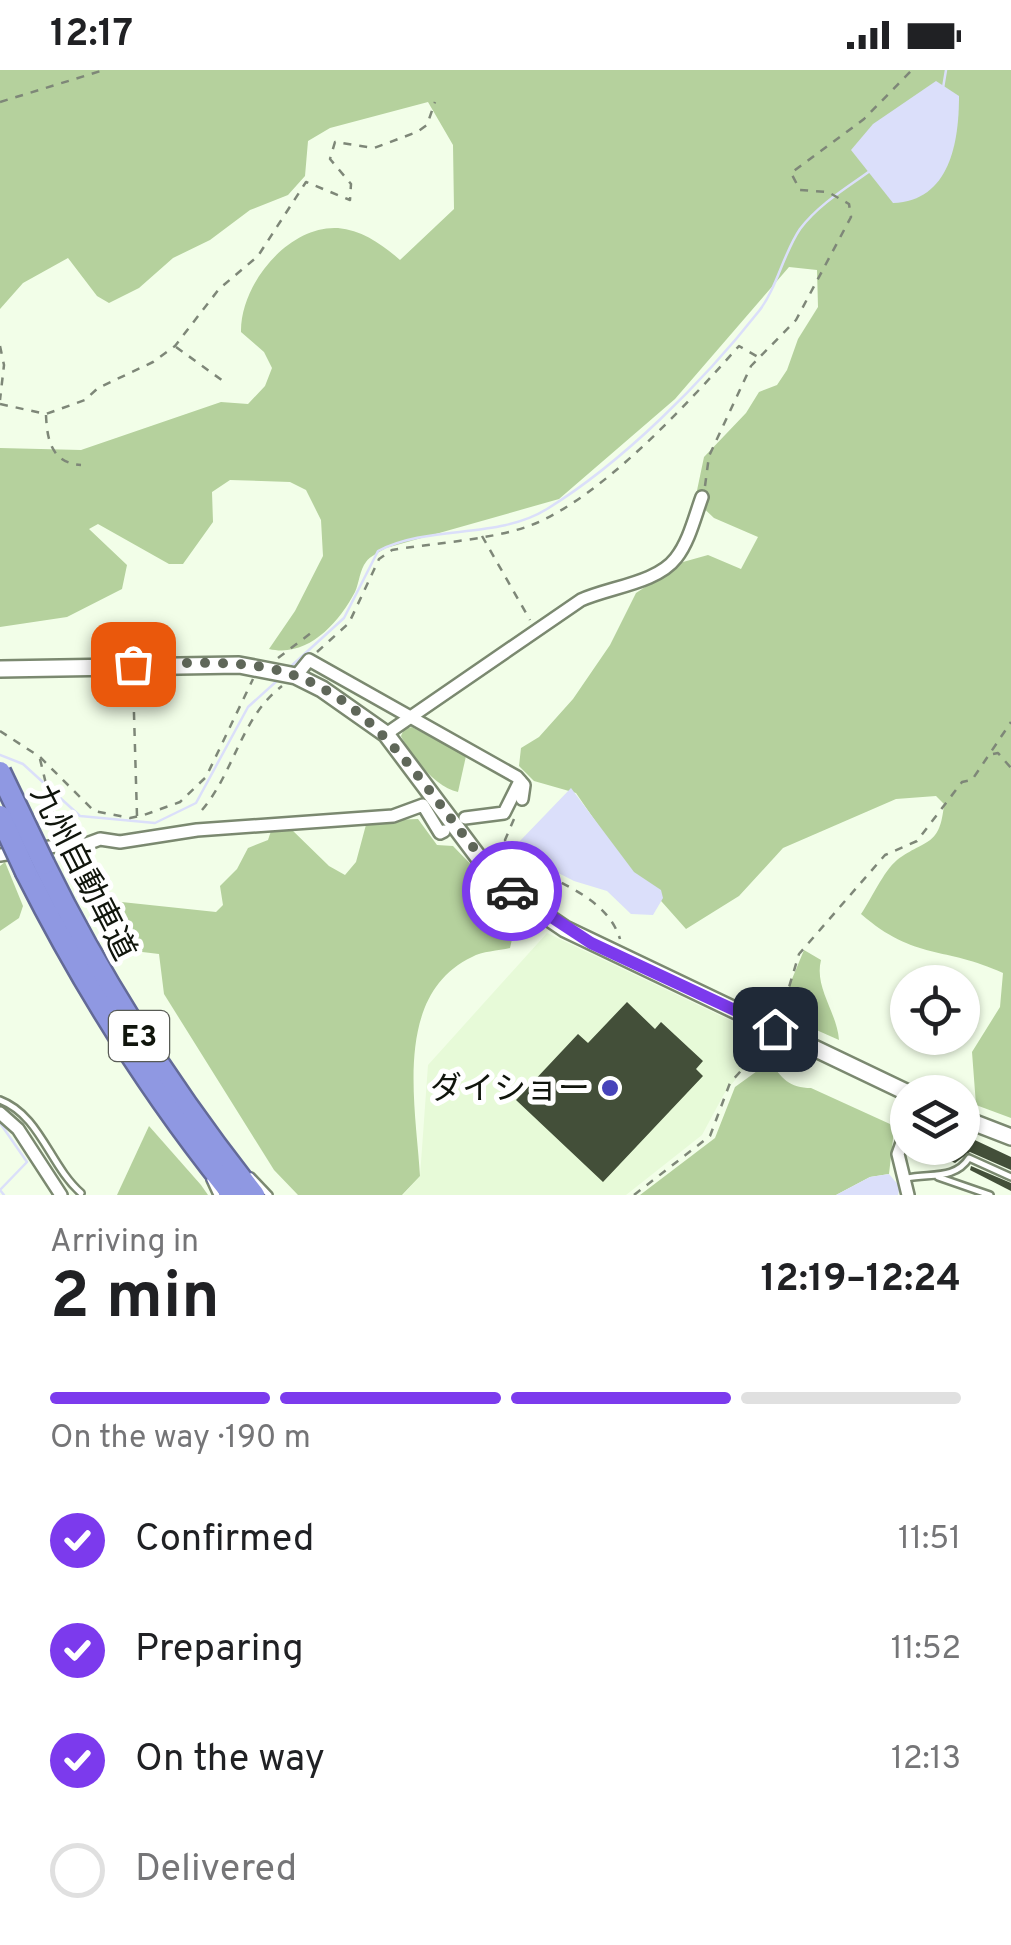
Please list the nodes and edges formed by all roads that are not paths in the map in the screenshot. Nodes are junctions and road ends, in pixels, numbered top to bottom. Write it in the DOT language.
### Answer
graph roads {
  1 [pos="702,497"];
  2 [pos="0,669"];
  3 [pos="295,684"];
  4 [pos="414,717"];
  5 [pos="386,734"];
  6 [pos="0,772"];
  7 [pos="520,781"];
  8 [pos="522,799"];
  9 [pos="0,816"];
  10 [pos="465,818"];
  11 [pos="444,830"];
  12 [pos="0,855"];
  13 [pos="35,868"];
  14 [pos="890,1084"];
  15 [pos="0,1100"];
  16 [pos="0,1113"];
  17 [pos="980,1125"];
  18 [pos="1011,1137"];
  19 [pos="202,1143"];
  20 [pos="902,1165"];
  21 [pos="938,1177"];
  22 [pos="907,1178"];
  23 [pos="1011,1178"];
  24 [pos="81,1193"];
  25 [pos="61,1195"];
  26 [pos="218,1195"];
  27 [pos="232,1195"];
  28 [pos="254,1195"];
  29 [pos="269,1195"];
  30 [pos="908,1195"];
  31 [pos="990,1195"];
  1 -- 4 [label="street"];
  2 -- 3 [label="main road"];
  3 -- 4 [label="street"];
  3 -- 5 [label="main road"];
  4 -- 5 [label="street"];
  4 -- 7 [label="street"];
  5 -- 14 [label="main road"];
  6 -- 13 [label="highway, 九州自動車道 / E3, bridge"];
  7 -- 8 [label="street"];
  7 -- 10 [label="street"];
  9 -- 13 [label="highway, 九州自動車道 / E3, bridge"];
  11 -- 12 [label="street"];
  13 -- 19 [label="highway, 九州自動車道 / E3"];
  15 -- 24 [label="lane"];
  16 -- 25 [label="street"];
  17 -- 18 [label="main road"];
  19 -- 26 [label="lane"];
  19 -- 27 [label="highway, 九州自動車道 / E3"];
  19 -- 28 [label="highway, 九州自動車道 / E3"];
  19 -- 29 [label="lane"];
  20 -- 22 [label="street"];
  21 -- 22 [label="lane"];
  21 -- 23 [label="lane"];
  21 -- 31 [label="lane"];
  22 -- 30 [label="street"];
}
